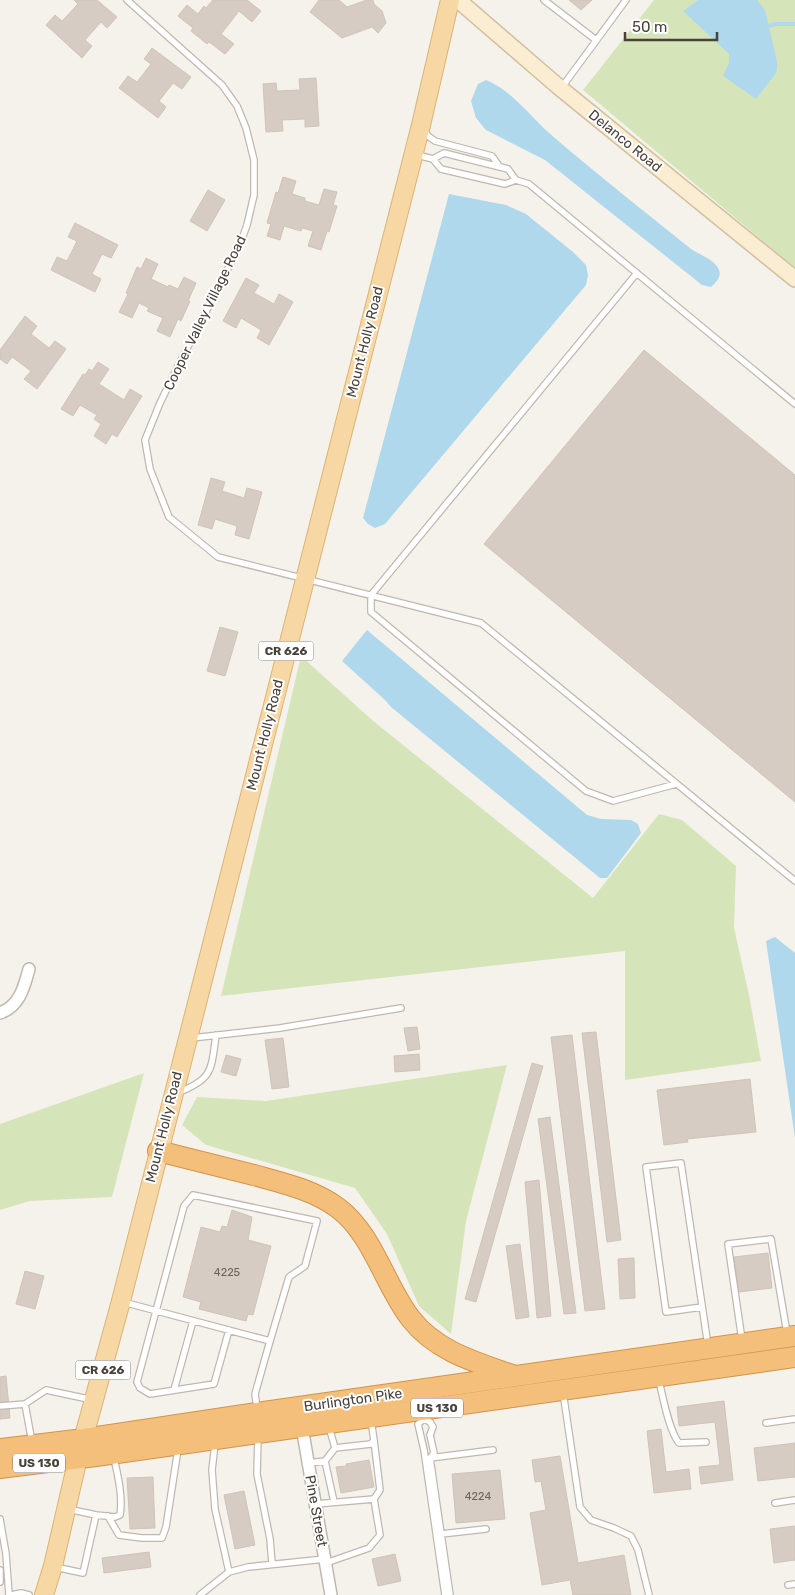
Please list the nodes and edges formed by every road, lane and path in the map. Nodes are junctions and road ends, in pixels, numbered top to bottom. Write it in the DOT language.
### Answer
graph roads {
  1 [pos="127,0"];
  2 [pos="450,0"];
  3 [pos="458,0"];
  4 [pos="544,0"];
  5 [pos="626,0"];
  6 [pos="596,40"];
  7 [pos="560,88"];
  8 [pos="421,125"];
  9 [pos="413,154"];
  10 [pos="433,159"];
  11 [pos="499,166"];
  12 [pos="516,180"];
  13 [pos="637,273"];
  14 [pos="795,280"];
  15 [pos="795,404"];
  16 [pos="305,579"];
  17 [pos="371,595"];
  18 [pos="676,784"];
  19 [pos="795,881"];
  20 [pos="29,969"];
  21 [pos="401,1008"];
  22 [pos="0,1013"];
  23 [pos="216,1035"];
  24 [pos="187,1038"];
  25 [pos="173,1095"];
  26 [pos="158,1151"];
  27 [pos="121,1301"];
  28 [pos="702,1307"];
  29 [pos="156,1311"];
  30 [pos="193,1320"];
  31 [pos="229,1330"];
  32 [pos="791,1337"];
  33 [pos="270,1341"];
  34 [pos="742,1344"];
  35 [pos="708,1349"];
  36 [pos="795,1357"];
  37 [pos="658,1376"];
  38 [pos="516,1377"];
  39 [pos="174,1390"];
  40 [pos="563,1390"];
  41 [pos="95,1400"];
  42 [pos="26,1404"];
  43 [pos="0,1406"];
  44 [pos="258,1413"];
  45 [pos="424,1414"];
  46 [pos="371,1417"];
  47 [pos="795,1419"];
  48 [pos="328,1423"];
  49 [pos="766,1423"];
  50 [pos="302,1427"];
  51 [pos="258,1433"];
  52 [pos="215,1439"];
  53 [pos="374,1440"];
  54 [pos="706,1442"];
  55 [pos="179,1444"];
  56 [pos="32,1445"];
  57 [pos="335,1448"];
  58 [pos="0,1449"];
  59 [pos="81,1449"];
  60 [pos="492,1450"];
  61 [pos="113,1454"];
  62 [pos="430,1458"];
  63 [pos="325,1461"];
  64 [pos="308,1464"];
  65 [pos="0,1468"];
  66 [pos="374,1499"];
  67 [pos="795,1500"];
  68 [pos="334,1502"];
  69 [pos="775,1503"];
  70 [pos="316,1504"];
  71 [pos="66,1509"];
  72 [pos="96,1515"];
  73 [pos="108,1516"];
  74 [pos="0,1519"];
  75 [pos="486,1529"];
  76 [pos="441,1534"];
  77 [pos="325,1561"];
  78 [pos="272,1564"];
  79 [pos="53,1566"];
  80 [pos="0,1570"];
  81 [pos="229,1572"];
  82 [pos="0,1582"];
  83 [pos="795,1584"];
  84 [pos="788,1585"];
  85 [pos="10,1595"];
  86 [pos="29,1595"];
  87 [pos="44,1595"];
  88 [pos="200,1595"];
  89 [pos="332,1595"];
  90 [pos="445,1595"];
  91 [pos="450,1595"];
  92 [pos="649,1595"];
  1 -- 16 [label="lane, Cooper Valley Village Road"];
  2 -- 8 [label="main road, Mount Holly Road / CR 626"];
  3 -- 7 [label="street, Delanco Road"];
  4 -- 6 [label="lane"];
  5 -- 6 [label="lane"];
  6 -- 7 [label="lane"];
  7 -- 14 [label="street, Delanco Road"];
  8 -- 9 [label="main road, Mount Holly Road / CR 626"];
  8 -- 11 [label="lane"];
  9 -- 10 [label="lane"];
  9 -- 16 [label="main road, Mount Holly Road / CR 626"];
  10 -- 11 [label="lane"];
  10 -- 12 [label="lane"];
  11 -- 12 [label="lane"];
  12 -- 13 [label="lane"];
  13 -- 15 [label="lane"];
  13 -- 17 [label="lane"];
  16 -- 17 [label="lane, Cooper Valley Village Road"];
  16 -- 24 [label="main road, Mount Holly Road / CR 626"];
  17 -- 18 [label="lane, Cooper Valley Village Road"];
  17 -- 18 [label="lane"];
  18 -- 19 [label="lane, Cooper Valley Village Road"];
  20 -- 22 [label="street"];
  21 -- 23 [label="lane"];
  23 -- 24 [label="lane"];
  23 -- 25 [label="lane"];
  24 -- 25 [label="main road, Mount Holly Road / CR 626"];
  25 -- 26 [label="main road, Mount Holly Road / CR 626"];
  26 -- 27 [label="main road, Mount Holly Road / CR 626"];
  26 -- 38 [label="highway"];
  27 -- 29 [label="lane"];
  27 -- 41 [label="main road, Mount Holly Road / CR 626"];
  28 -- 28 [label="lane"];
  28 -- 35 [label="lane"];
  29 -- 30 [label="lane"];
  29 -- 33 [label="lane"];
  29 -- 39 [label="lane"];
  30 -- 31 [label="lane"];
  30 -- 39 [label="lane"];
  31 -- 33 [label="lane"];
  31 -- 39 [label="lane"];
  32 -- 34 [label="highway, Burlington Pike / US 130"];
  32 -- 34 [label="lane"];
  33 -- 44 [label="lane"];
  34 -- 35 [label="highway, Burlington Pike / US 130"];
  35 -- 38 [label="highway, Burlington Pike / US 130"];
  36 -- 37 [label="highway, Burlington Pike / US 130"];
  37 -- 40 [label="highway, Burlington Pike / US 130"];
  37 -- 54 [label="lane"];
  38 -- 44 [label="highway, Burlington Pike / US 130"];
  40 -- 45 [label="highway, Burlington Pike / US 130"];
  40 -- 92 [label="lane"];
  41 -- 42 [label="lane"];
  41 -- 59 [label="main road, Mount Holly Road / CR 626"];
  42 -- 43 [label="lane"];
  42 -- 56 [label="lane"];
  44 -- 59 [label="highway, Burlington Pike / US 130"];
  45 -- 46 [label="highway, Burlington Pike / US 130"];
  45 -- 62 [label="lane"];
  45 -- 90 [label="lane"];
  46 -- 48 [label="highway, Burlington Pike / US 130"];
  46 -- 53 [label="lane"];
  47 -- 49 [label="lane"];
  48 -- 50 [label="highway, Burlington Pike / US 130"];
  48 -- 57 [label="lane"];
  50 -- 51 [label="highway, Burlington Pike / US 130"];
  50 -- 64 [label="street, Pine Street"];
  51 -- 52 [label="highway, Burlington Pike / US 130"];
  51 -- 78 [label="lane"];
  52 -- 55 [label="highway, Burlington Pike / US 130"];
  52 -- 81 [label="lane"];
  53 -- 57 [label="lane"];
  53 -- 66 [label="lane"];
  55 -- 61 [label="highway, Burlington Pike / US 130"];
  55 -- 73 [label="lane"];
  56 -- 58 [label="highway, Burlington Pike / US 130"];
  56 -- 59 [label="highway, Burlington Pike / US 130"];
  57 -- 63 [label="lane"];
  59 -- 61 [label="highway, Burlington Pike / US 130"];
  59 -- 65 [label="highway, Burlington Pike / US 130"];
  59 -- 71 [label="main road, CR 626"];
  60 -- 62 [label="lane"];
  61 -- 73 [label="lane"];
  62 -- 76 [label="lane"];
  63 -- 64 [label="lane"];
  63 -- 68 [label="lane"];
  64 -- 70 [label="street, Pine Street"];
  66 -- 68 [label="lane"];
  66 -- 77 [label="lane"];
  67 -- 69 [label="lane"];
  68 -- 70 [label="lane"];
  70 -- 77 [label="street, Pine Street"];
  71 -- 72 [label="lane"];
  71 -- 79 [label="main road, CR 626"];
  72 -- 73 [label="lane"];
  72 -- 79 [label="lane"];
  74 -- 85 [label="lane"];
  75 -- 76 [label="lane"];
  76 -- 91 [label="lane"];
  77 -- 78 [label="lane"];
  77 -- 89 [label="street, Pine Street"];
  78 -- 81 [label="lane"];
  79 -- 87 [label="main road, CR 626"];
  80 -- 82 [label="lane"];
  81 -- 88 [label="lane"];
  83 -- 84 [label="lane"];
  85 -- 86 [label="lane"];
}
